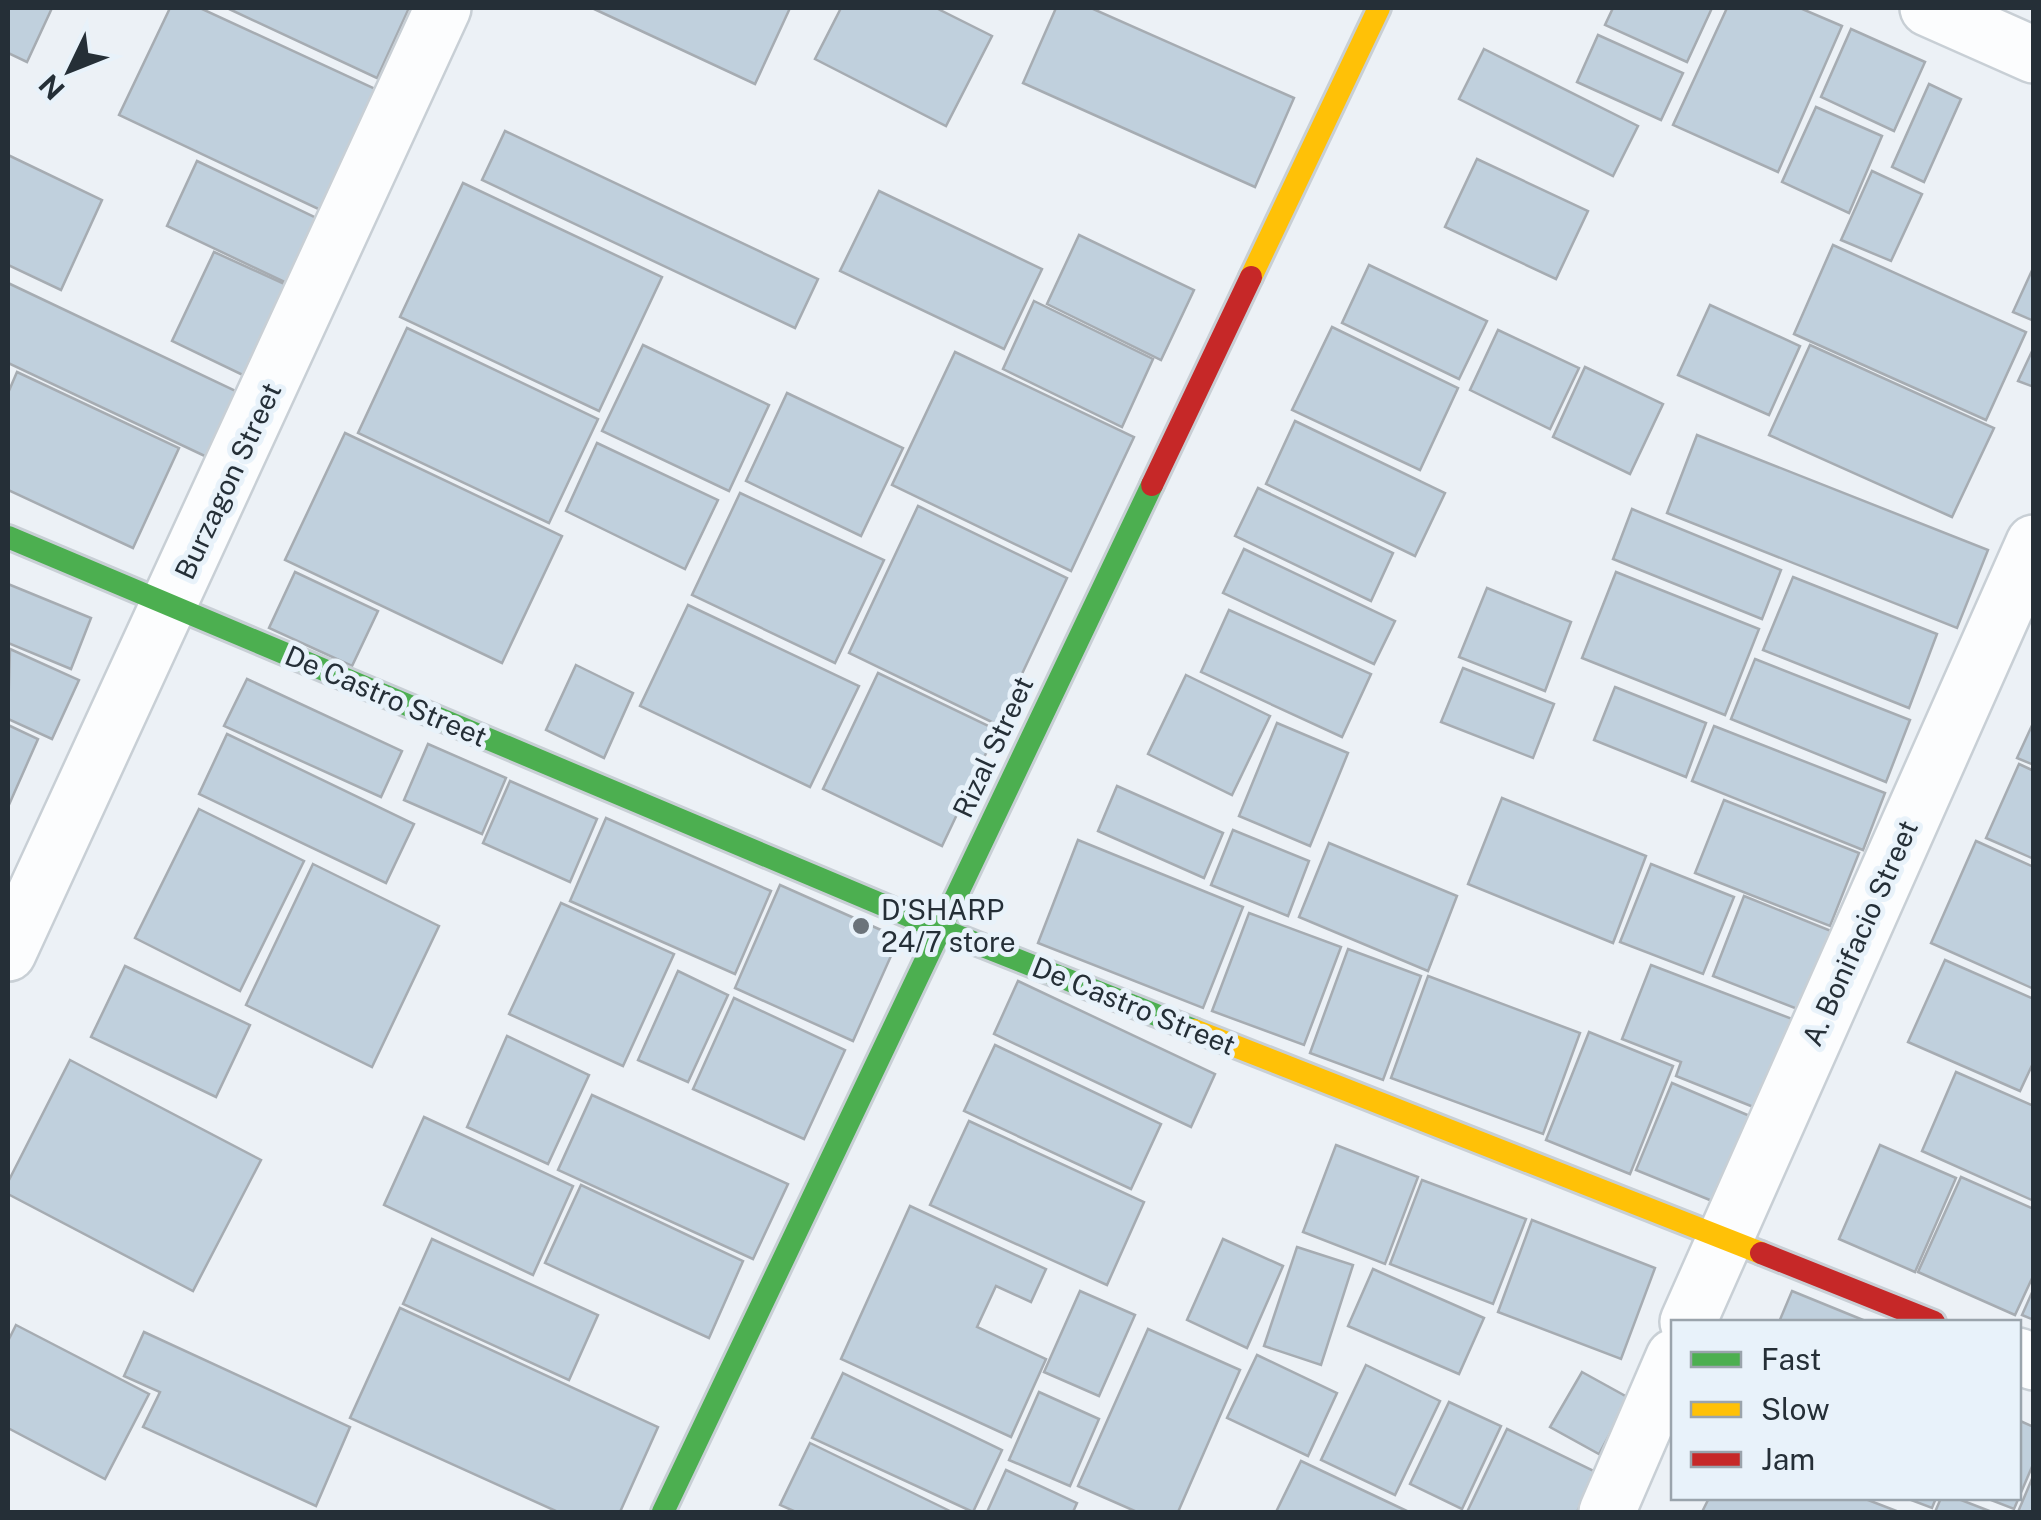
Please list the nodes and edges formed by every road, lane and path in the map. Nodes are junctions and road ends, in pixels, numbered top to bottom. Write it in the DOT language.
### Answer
graph roads {
  1 [pos="444,8"];
  2 [pos="1379,8"];
  3 [pos="1928,8"];
  4 [pos="2034,55"];
  5 [pos="8,536"];
  6 [pos="2034,544"];
  7 [pos="170,606"];
  8 [pos="940,928"];
  9 [pos="8,953"];
  10 [pos="1724,1240"];
  11 [pos="1689,1320"];
  12 [pos="1929,1320"];
  13 [pos="1671,1363"];
  14 [pos="662,1512"];
  15 [pos="1607,1512"];
  1 -- 7 [label="street, Burzagon Street"];
  2 -- 8 [label="street, Rizal Street"];
  3 -- 4 [label="street"];
  5 -- 7 [label="street, De Castro Street"];
  6 -- 10 [label="street, A. Bonifacio Street"];
  7 -- 8 [label="street, De Castro Street"];
  7 -- 9 [label="street, Burzagon Street"];
  8 -- 10 [label="street, De Castro Street"];
  8 -- 14 [label="street, Rizal Street"];
  10 -- 11 [label="street, A. Bonifacio Street"];
  10 -- 12 [label="street, De Castro Street"];
  13 -- 15 [label="street"];
}
